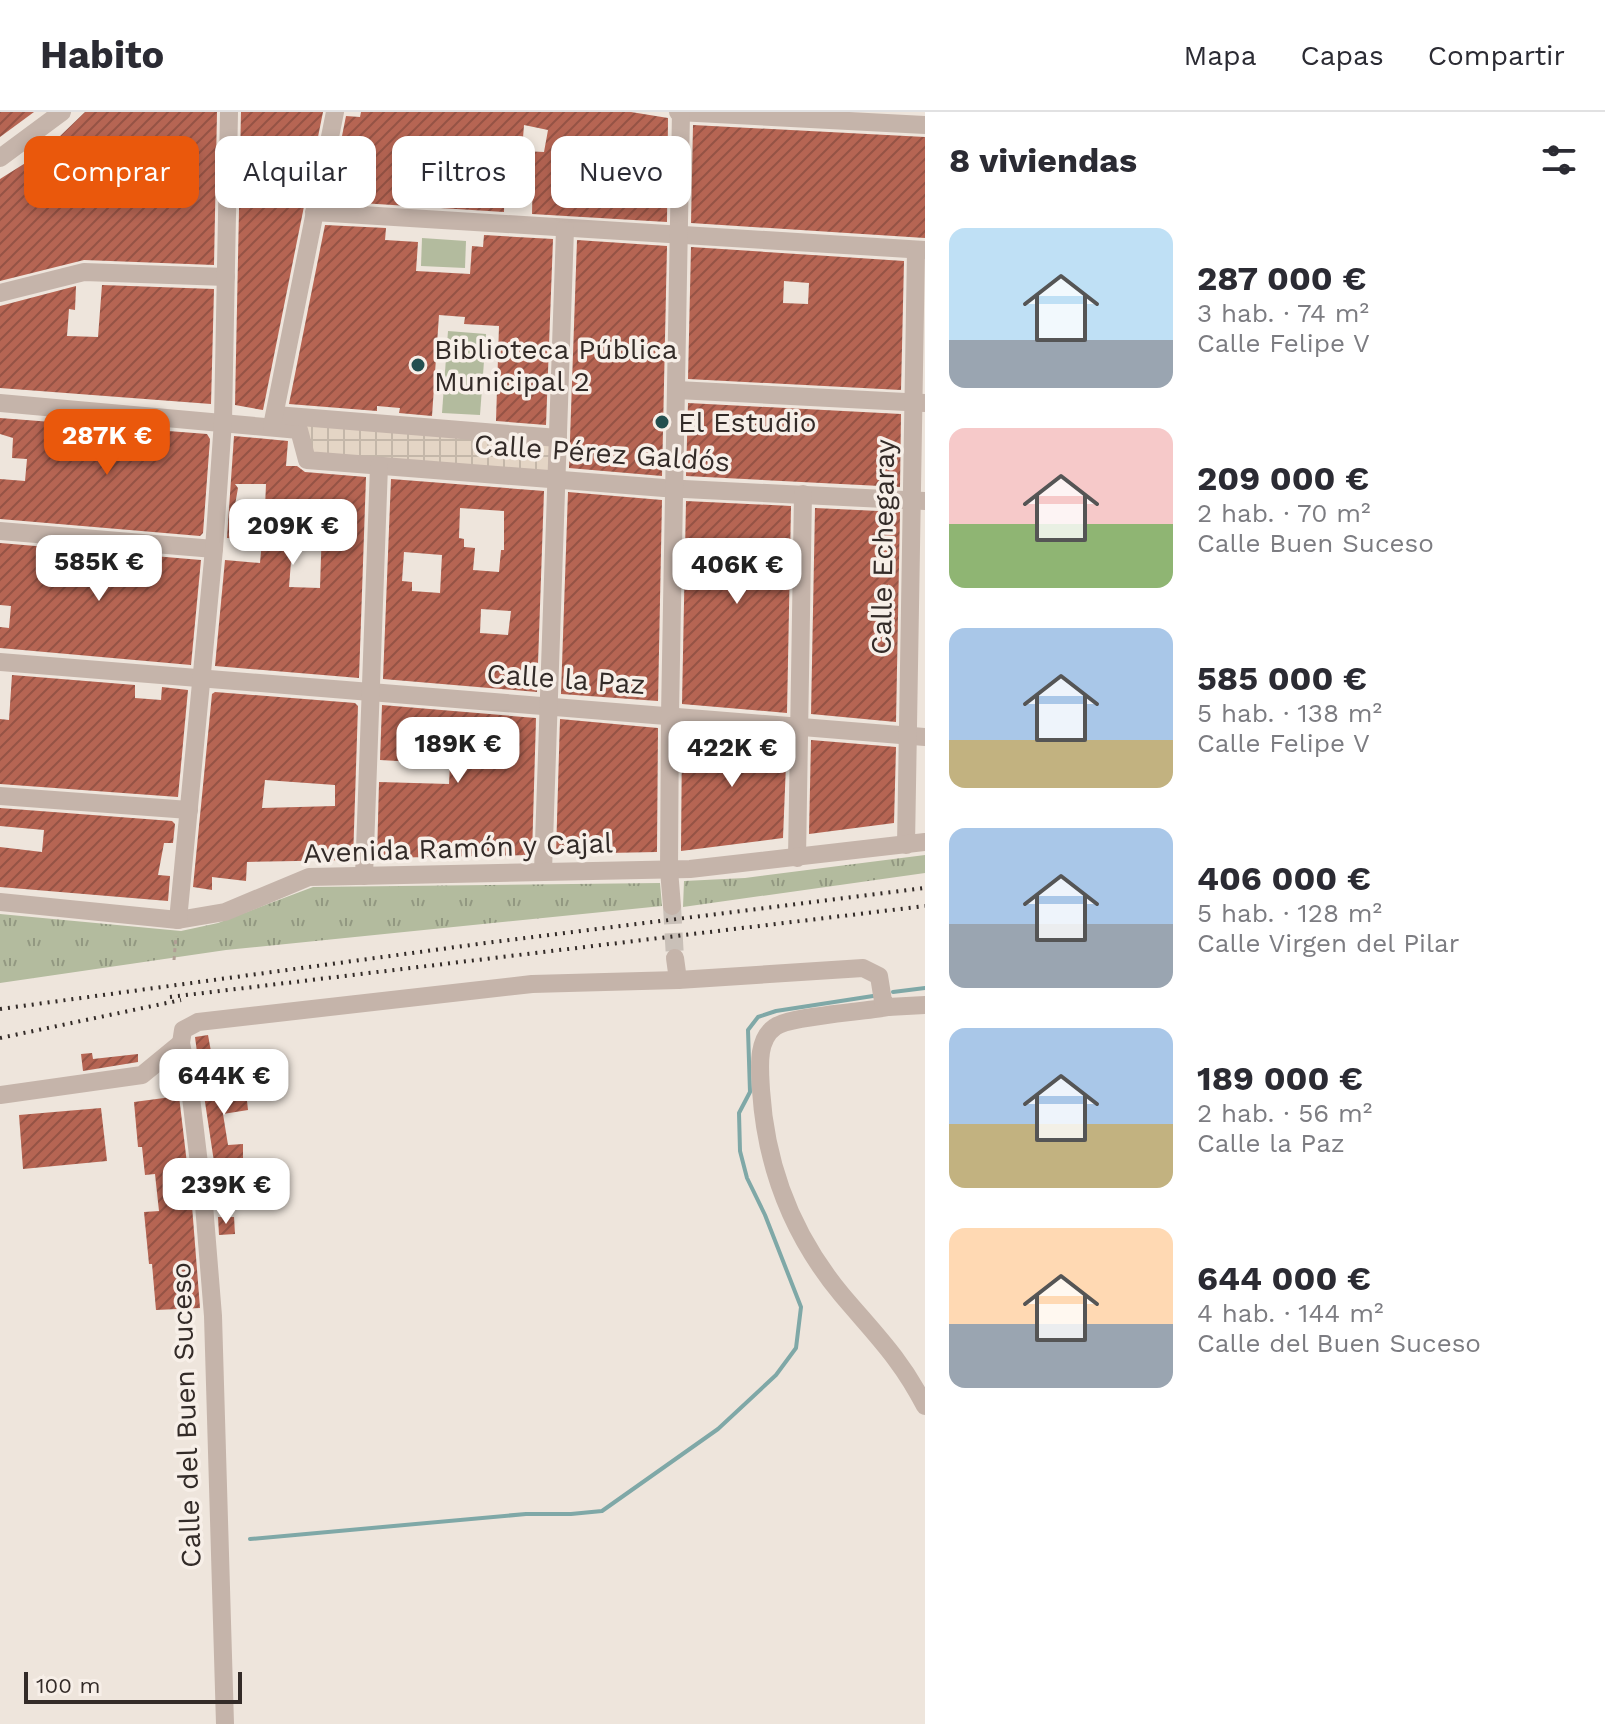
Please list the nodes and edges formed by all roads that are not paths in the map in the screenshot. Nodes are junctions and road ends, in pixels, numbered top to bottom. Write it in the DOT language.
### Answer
graph roads {
  1 [pos="62,112"];
  2 [pos="229,112"];
  3 [pos="335,112"];
  4 [pos="680,112"];
  5 [pos="925,125"];
  6 [pos="0,158"];
  7 [pos="314,212"];
  8 [pos="565,229"];
  9 [pos="679,237"];
  10 [pos="920,250"];
  11 [pos="226,277"];
  12 [pos="0,293"];
  13 [pos="677,390"];
  14 [pos="0,403"];
  15 [pos="919,403"];
  16 [pos="273,420"];
  17 [pos="223,421"];
  18 [pos="558,438"];
  19 [pos="379,466"];
  20 [pos="556,478"];
  21 [pos="675,488"];
  22 [pos="803,494"];
  23 [pos="918,501"];
  24 [pos="0,531"];
  25 [pos="214,549"];
  26 [pos="0,662"];
  27 [pos="202,678"];
  28 [pos="369,692"];
  29 [pos="549,706"];
  30 [pos="670,715"];
  31 [pos="800,726"];
  32 [pos="917,736"];
  33 [pos="0,796"];
  34 [pos="189,810"];
  35 [pos="916,843"];
  36 [pos="797,858"];
  37 [pos="669,870"];
  38 [pos="543,871"];
  39 [pos="364,876"];
  40 [pos="0,902"];
  41 [pos="672,906"];
  42 [pos="178,920"];
  43 [pos="675,958"];
  44 [pos="678,980"];
  45 [pos="925,1005"];
  46 [pos="888,1007"];
  47 [pos="181,1043"];
  48 [pos="0,1095"];
  49 [pos="925,1406"];
  50 [pos="225,1724"];
  1 -- 6 [label="street"];
  2 -- 11 [label="street"];
  3 -- 7 [label="street"];
  4 -- 5 [label="street"];
  4 -- 9 [label="street"];
  7 -- 8 [label="street"];
  7 -- 16 [label="street"];
  8 -- 9 [label="street"];
  8 -- 18 [label="street"];
  9 -- 10 [label="street"];
  9 -- 13 [label="street"];
  10 -- 15 [label="street, Calle Echegaray"];
  11 -- 12 [label="street"];
  11 -- 17 [label="street"];
  13 -- 15 [label="street"];
  13 -- 21 [label="street"];
  14 -- 17 [label="street"];
  15 -- 23 [label="street, Calle Echegaray"];
  16 -- 17 [label="street"];
  16 -- 18 [label="street"];
  16 -- 19 [label="street, Calle Pérez Galdós"];
  17 -- 25 [label="street"];
  18 -- 20 [label="street"];
  19 -- 20 [label="street, Calle Pérez Galdós"];
  19 -- 28 [label="street"];
  20 -- 21 [label="street, Calle Pérez Galdós"];
  20 -- 29 [label="street"];
  21 -- 22 [label="street, Calle Pérez Galdós"];
  21 -- 30 [label="street"];
  22 -- 23 [label="street, Calle Pérez Galdós"];
  22 -- 31 [label="street"];
  23 -- 32 [label="street, Calle Echegaray"];
  24 -- 25 [label="street"];
  25 -- 27 [label="street"];
  26 -- 27 [label="street, Calle la Paz"];
  27 -- 28 [label="street, Calle la Paz"];
  27 -- 34 [label="street"];
  28 -- 29 [label="street, Calle la Paz"];
  28 -- 39 [label="street"];
  29 -- 30 [label="street, Calle la Paz"];
  29 -- 38 [label="street"];
  30 -- 31 [label="street, Calle la Paz"];
  30 -- 37 [label="street"];
  31 -- 32 [label="street, Calle la Paz"];
  31 -- 36 [label="street"];
  32 -- 35 [label="street, Calle Echegaray"];
  33 -- 34 [label="street"];
  34 -- 42 [label="street"];
  35 -- 36 [label="street, Avenida Ramón y Cajal"];
  36 -- 37 [label="street, Avenida Ramón y Cajal"];
  37 -- 38 [label="street, Avenida Ramón y Cajal"];
  37 -- 41 [label="street"];
  38 -- 39 [label="street, Avenida Ramón y Cajal"];
  39 -- 42 [label="street, Avenida Ramón y Cajal"];
  40 -- 42 [label="street, Avenida Ramón y Cajal"];
  43 -- 44 [label="street"];
  44 -- 46 [label="street"];
  44 -- 47 [label="street"];
  45 -- 46 [label="street"];
  46 -- 49 [label="street"];
  47 -- 48 [label="street"];
  47 -- 50 [label="street, Calle del Buen Suceso"];
}
